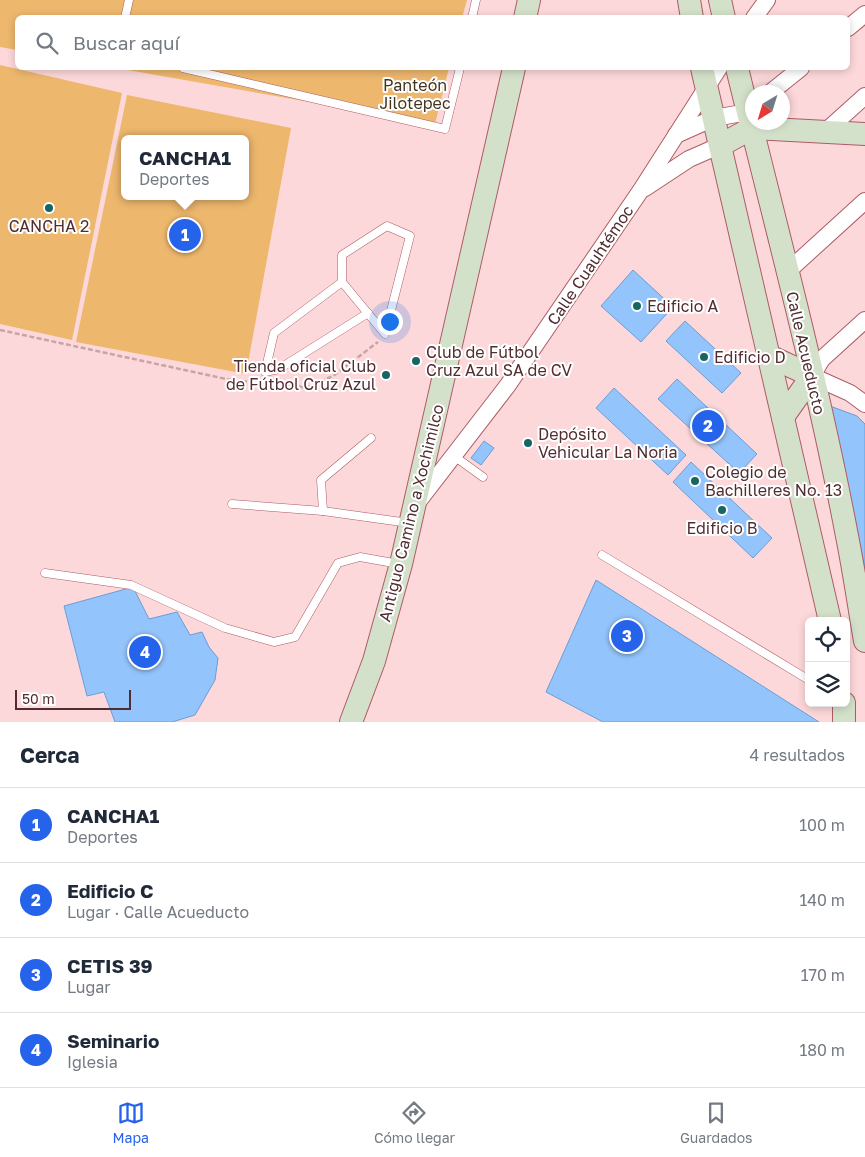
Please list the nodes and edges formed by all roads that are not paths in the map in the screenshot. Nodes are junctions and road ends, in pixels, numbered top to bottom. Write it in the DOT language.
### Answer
graph roads {
  1 [pos="129,0"];
  2 [pos="476,0"];
  3 [pos="529,0"];
  4 [pos="689,0"];
  5 [pos="720,0"];
  6 [pos="767,0"];
  7 [pos="865,14"];
  8 [pos="126,15"];
  9 [pos="473,15"];
  10 [pos="526,15"];
  11 [pos="692,15"];
  12 [pos="723,15"];
  13 [pos="756,15"];
  14 [pos="850,26"];
  15 [pos="192,70"];
  16 [pos="460,70"];
  17 [pos="514,70"];
  18 [pos="716,70"];
  19 [pos="737,70"];
  20 [pos="798,70"];
  21 [pos="704,77"];
  22 [pos="780,85"];
  23 [pos="865,96"];
  24 [pos="745,97"];
  25 [pos="745,116"];
  26 [pos="714,118"];
  27 [pos="745,122"];
  28 [pos="790,124"];
  29 [pos="754,130"];
  30 [pos="825,132"];
  31 [pos="865,134"];
  32 [pos="676,135"];
  33 [pos="721,145"];
  34 [pos="641,190"];
  35 [pos="865,201"];
  36 [pos="788,272"];
  37 [pos="342,282"];
  38 [pos="368,313"];
  39 [pos="865,320"];
  40 [pos="770,356"];
  41 [pos="812,376"];
  42 [pos="865,404"];
  43 [pos="783,417"];
  44 [pos="371,438"];
  45 [pos="454,456"];
  46 [pos="483,477"];
  47 [pos="232,504"];
  48 [pos="323,511"];
  49 [pos="413,514"];
  50 [pos="602,556"];
  51 [pos="402,564"];
  52 [pos="45,574"];
  53 [pos="829,617"];
  54 [pos="865,640"];
  55 [pos="805,678"];
  56 [pos="844,707"];
  57 [pos="351,722"];
  58 [pos="844,722"];
  1 -- 8 [label="lane"];
  2 -- 9 [label="lane"];
  3 -- 10 [label="street"];
  4 -- 11 [label="street"];
  5 -- 12 [label="street"];
  6 -- 13 [label="street"];
  7 -- 14 [label="street"];
  15 -- 16 [label="lane"];
  17 -- 49 [label="street, Antiguo Camino a Xochimilco"];
  18 -- 21 [label="street, Calle Cuauhtémoc"];
  19 -- 24 [label="street, Calle Acueducto"];
  20 -- 22 [label="street"];
  21 -- 26 [label="street"];
  21 -- 32 [label="street, Calle Cuauhtémoc"];
  23 -- 30 [label="street"];
  25 -- 26 [label="street"];
  26 -- 32 [label="street"];
  26 -- 33 [label="street"];
  27 -- 33 [label="street"];
  28 -- 30 [label="street"];
  29 -- 36 [label="street, Calle Acueducto"];
  30 -- 31 [label="street"];
  32 -- 34 [label="street, Calle Cuauhtémoc"];
  33 -- 34 [label="street"];
  33 -- 40 [label="street"];
  34 -- 45 [label="street, Calle Cuauhtémoc"];
  35 -- 36 [label="street"];
  36 -- 41 [label="street, Calle Acueducto"];
  37 -- 38 [label="lane"];
  37 -- 38 [label="lane"];
  37 -- 38 [label="lane"];
  39 -- 41 [label="street"];
  40 -- 41 [label="street"];
  40 -- 43 [label="street"];
  41 -- 42 [label="street"];
  41 -- 43 [label="street"];
  41 -- 54 [label="street, Calle Acueducto"];
  43 -- 53 [label="street"];
  44 -- 48 [label="lane"];
  45 -- 46 [label="lane"];
  45 -- 49 [label="street, Calle Cuauhtémoc"];
  47 -- 48 [label="lane"];
  48 -- 49 [label="lane"];
  49 -- 51 [label="street, Antiguo Camino a Xochimilco"];
  50 -- 55 [label="lane"];
  51 -- 52 [label="lane"];
  51 -- 57 [label="street, Antiguo Camino a Xochimilco"];
  56 -- 58 [label="street"];
}
